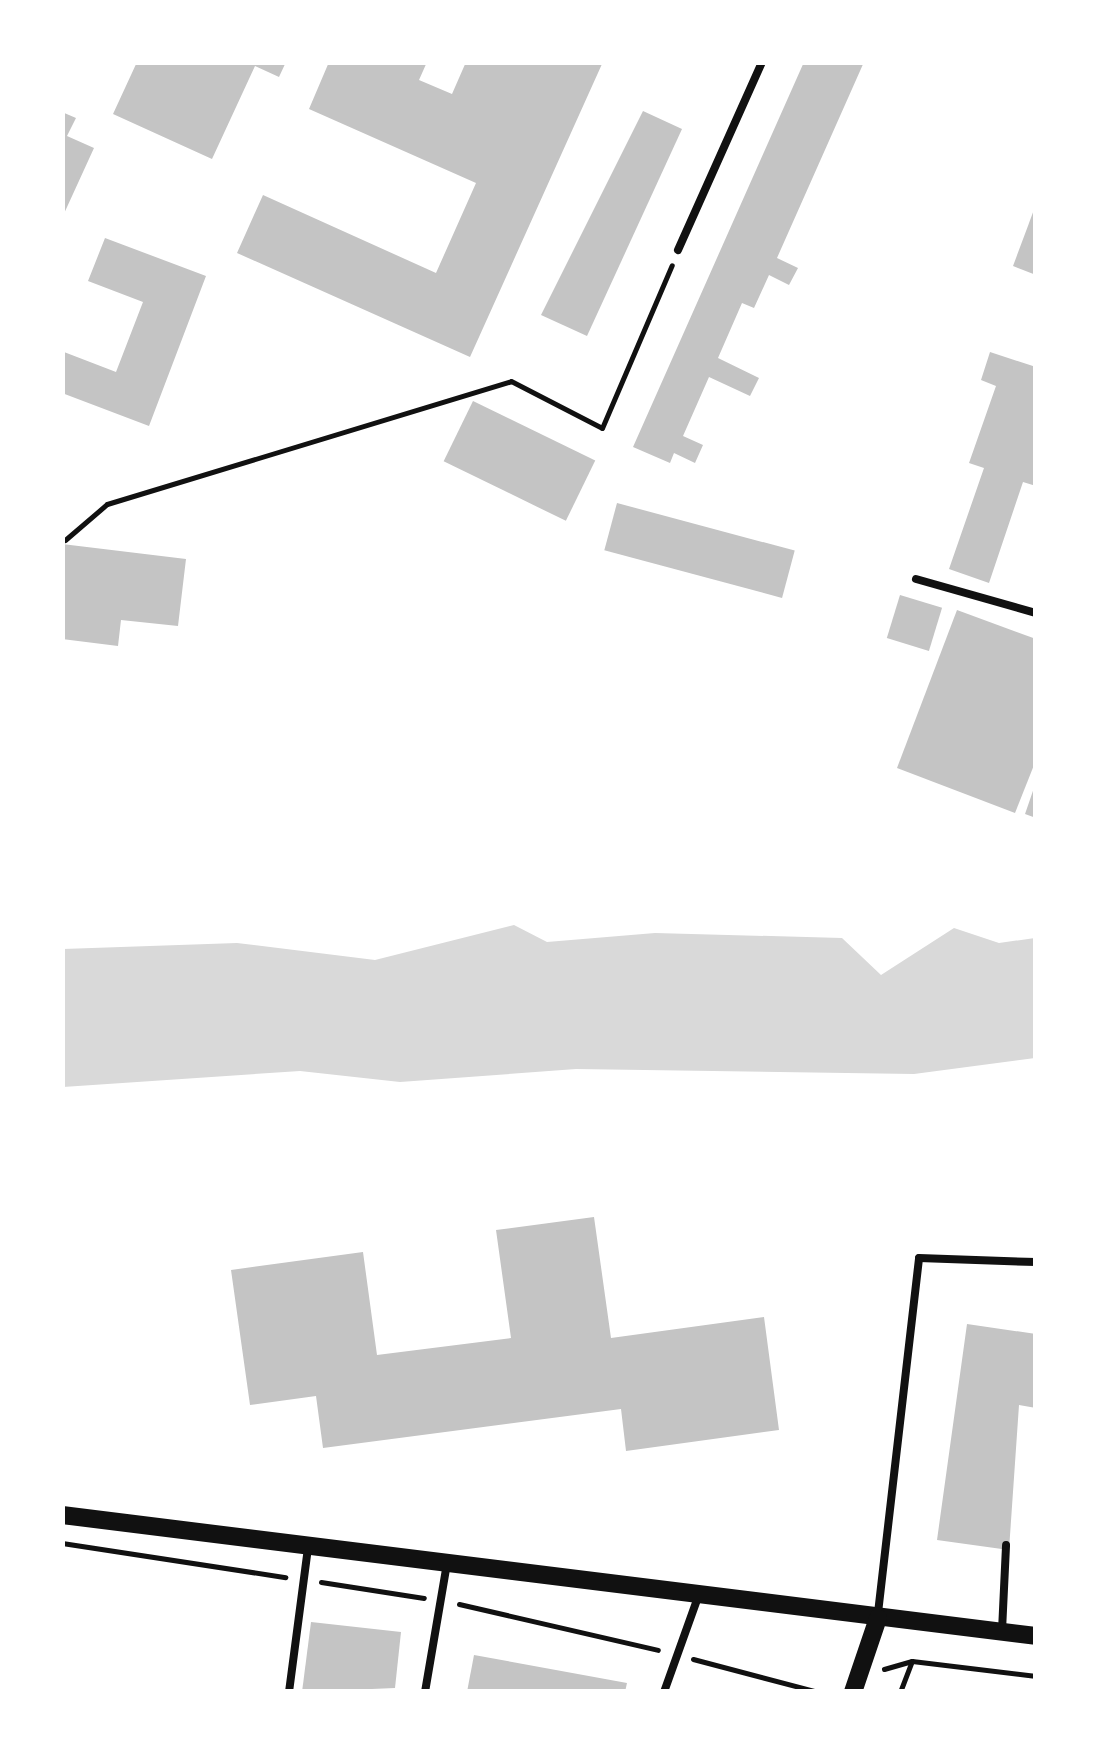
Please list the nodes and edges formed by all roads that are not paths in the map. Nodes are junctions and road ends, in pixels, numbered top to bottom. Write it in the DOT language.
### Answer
graph roads {
  1 [pos="762,62"];
  2 [pos="678,250"];
  3 [pos="916,578"];
  4 [pos="1036,613"];
  5 [pos="1036,1262"];
  6 [pos="62,1515"];
  7 [pos="308,1545"];
  8 [pos="1006,1545"];
  9 [pos="447,1562"];
  10 [pos="699,1593"];
  11 [pos="878,1618"];
  12 [pos="1002,1632"];
  13 [pos="1036,1636"];
  14 [pos="289,1692"];
  15 [pos="425,1692"];
  16 [pos="664,1692"];
  17 [pos="853,1692"];
  1 -- 2 [label="lane"];
  3 -- 4 [label="lane"];
  5 -- 11 [label="lane"];
  6 -- 7 [label="street"];
  7 -- 9 [label="street"];
  7 -- 14 [label="lane"];
  8 -- 12 [label="lane"];
  9 -- 10 [label="street"];
  9 -- 15 [label="lane"];
  10 -- 11 [label="street"];
  10 -- 16 [label="lane"];
  11 -- 12 [label="street"];
  11 -- 17 [label="street"];
  12 -- 13 [label="street"];
}
